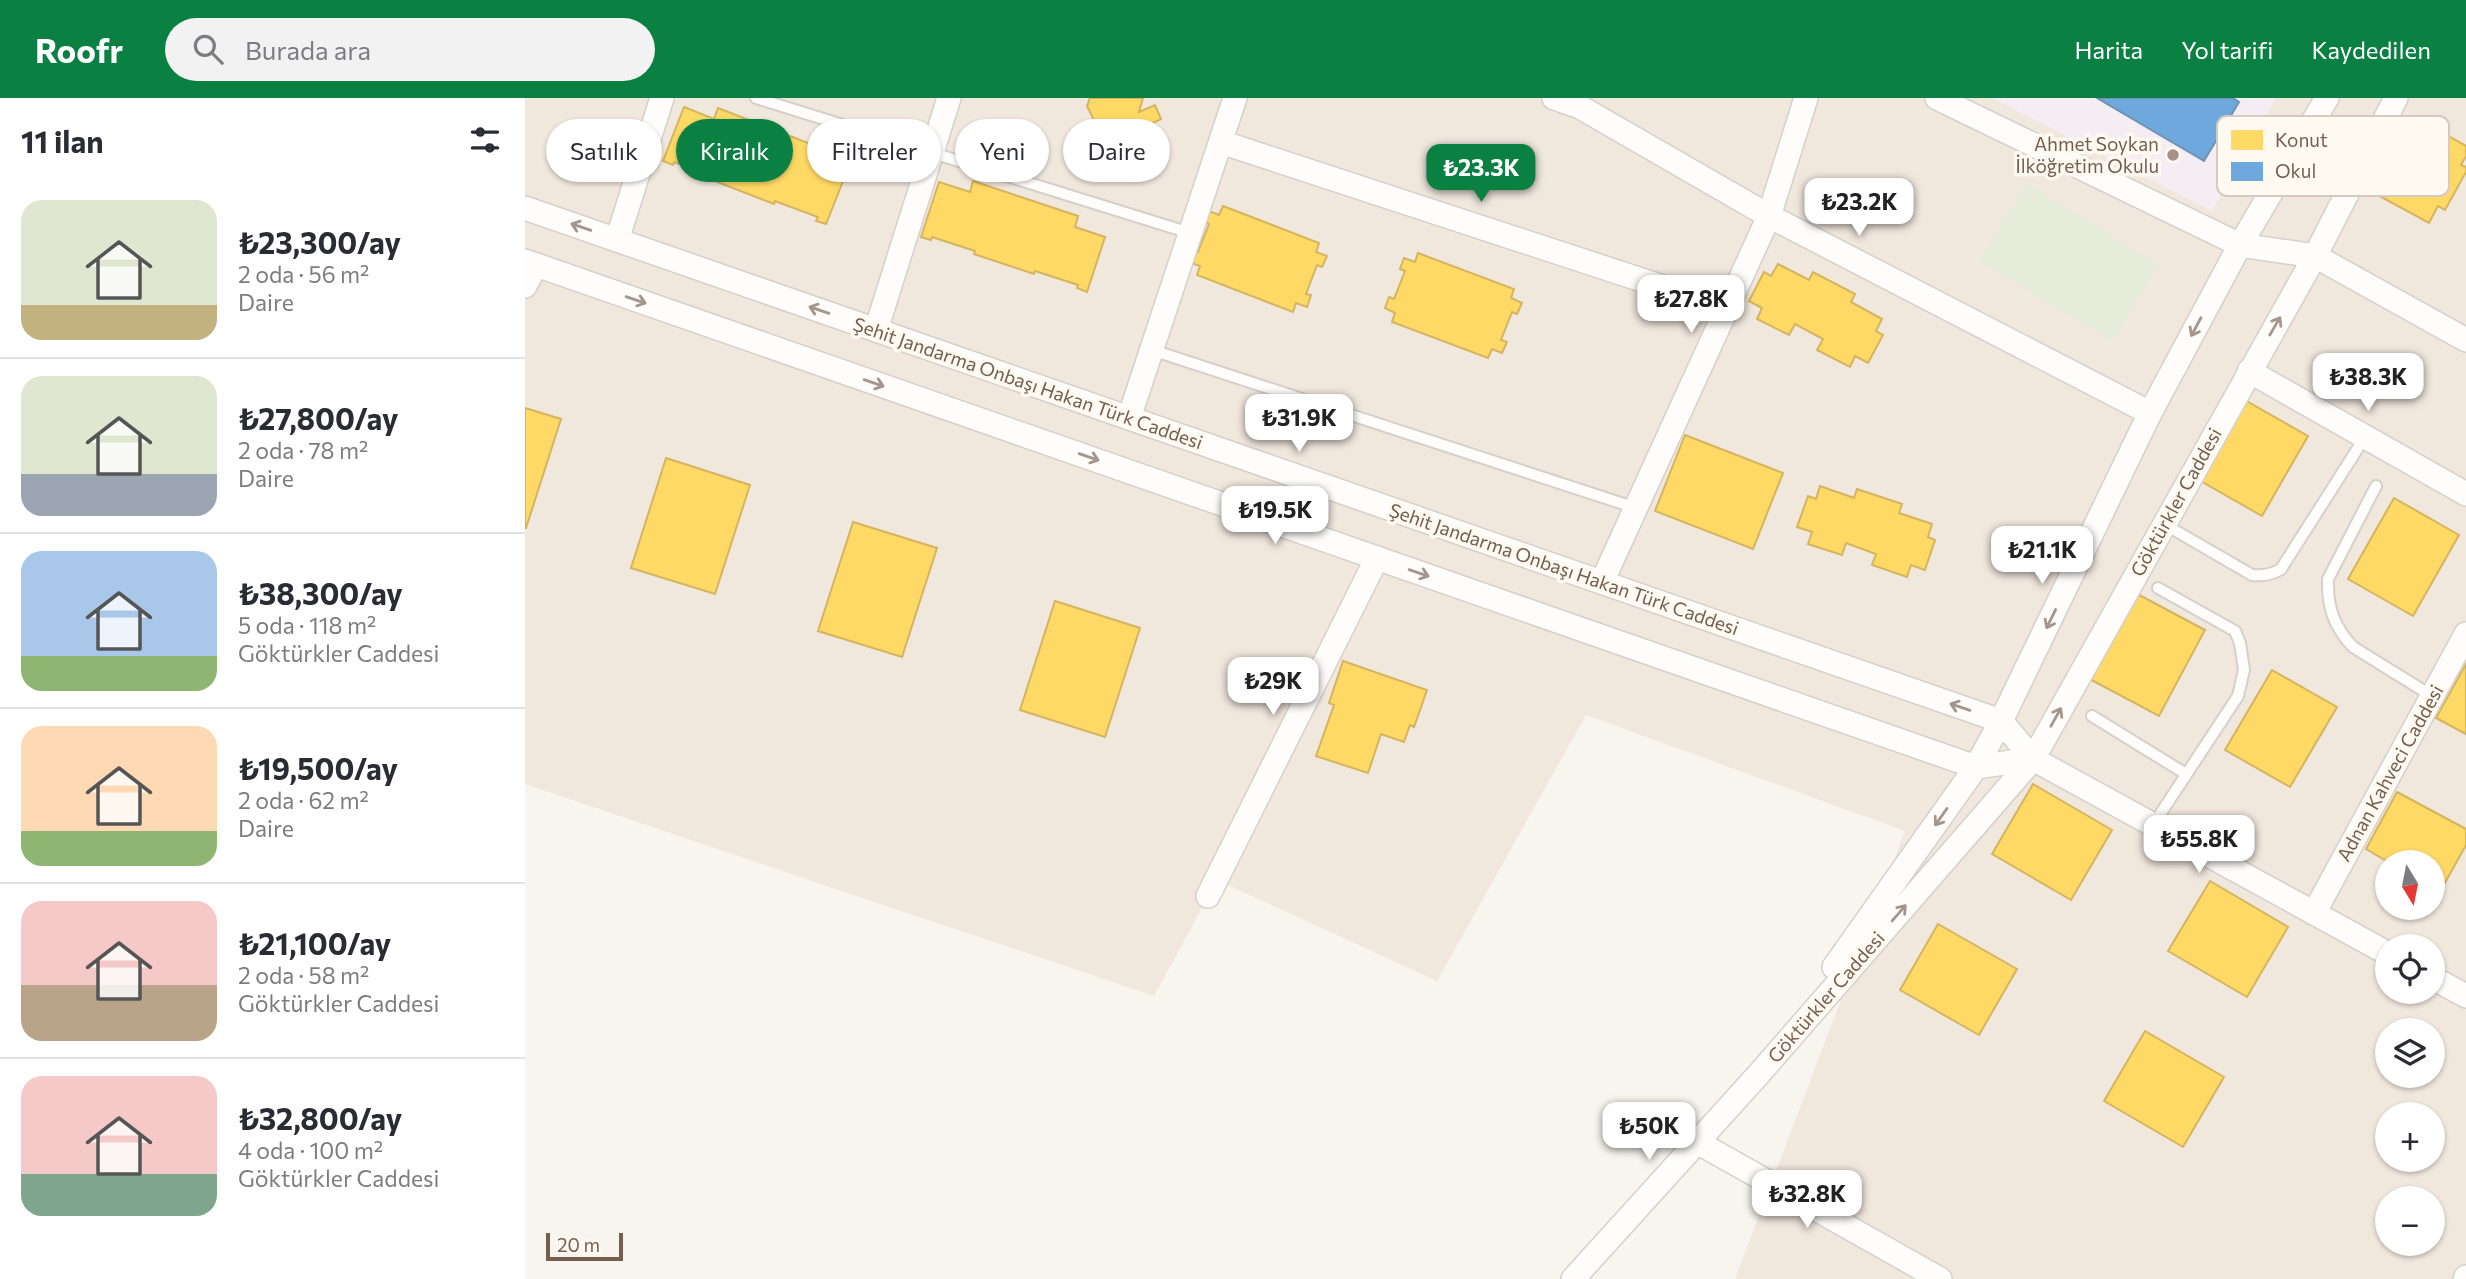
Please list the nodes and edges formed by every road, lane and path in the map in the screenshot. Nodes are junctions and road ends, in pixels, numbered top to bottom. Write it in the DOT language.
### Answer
graph roads {
  1 [pos="662,98"];
  2 [pos="756,98"];
  3 [pos="949,98"];
  4 [pos="1235,98"];
  5 [pos="1554,98"];
  6 [pos="1806,98"];
  7 [pos="1937,98"];
  8 [pos="2327,98"];
  9 [pos="2396,98"];
  10 [pos="2316,116"];
  11 [pos="2387,116"];
  12 [pos="822,119"];
  13 [pos="941,124"];
  14 [pos="1221,142"];
  15 [pos="941,157"];
  16 [pos="923,182"];
  17 [pos="2269,196"];
  18 [pos="2346,196"];
  19 [pos="525,208"];
  20 [pos="1769,216"];
  21 [pos="1190,233"];
  22 [pos="617,240"];
  23 [pos="2240,245"];
  24 [pos="2315,256"];
  25 [pos="531,263"];
  26 [pos="525,286"];
  27 [pos="1727,308"];
  28 [pos="876,330"];
  29 [pos="2466,340"];
  30 [pos="1152,349"];
  31 [pos="2249,371"];
  32 [pos="2150,414"];
  33 [pos="1129,418"];
  34 [pos="2365,437"];
  35 [pos="2376,486"];
  36 [pos="2466,494"];
  37 [pos="1636,508"];
  38 [pos="2176,531"];
  39 [pos="1377,558"];
  40 [pos="1602,582"];
  41 [pos="2158,587"];
  42 [pos="2466,634"];
  43 [pos="2432,696"];
  44 [pos="2092,716"];
  45 [pos="2001,721"];
  46 [pos="2032,759"];
  47 [pos="1976,767"];
  48 [pos="2186,774"];
  49 [pos="2153,825"];
  50 [pos="1207,896"];
  51 [pos="2314,913"];
  52 [pos="2375,946"];
  53 [pos="2445,985"];
  54 [pos="2466,996"];
  55 [pos="1758,1075"];
  56 [pos="1697,1142"];
  57 [pos="1573,1279"];
  58 [pos="1940,1279"];
  1 -- 22 [label="street"];
  2 -- 12 [label="lane"];
  3 -- 13 [label="street"];
  4 -- 14 [label="street"];
  5 -- 20 [label="street"];
  6 -- 20 [label="street"];
  7 -- 23 [label="street"];
  8 -- 10 [label="street, Göktürkler Caddesi"];
  9 -- 11 [label="street, Göktürkler Caddesi"];
  14 -- 21 [label="street"];
  14 -- 27 [label="street"];
  15 -- 21 [label="lane"];
  16 -- 28 [label="street"];
  17 -- 23 [label="street, Göktürkler Caddesi"];
  18 -- 24 [label="street, Göktürkler Caddesi"];
  22 -- 19 [label="street, Şehit Jandarma Onbaşı Hakan Türk Caddesi, one-way"];
  20 -- 27 [label="street"];
  20 -- 32 [label="street"];
  21 -- 30 [label="street"];
  28 -- 22 [label="street, Şehit Jandarma Onbaşı Hakan Türk Caddesi, one-way"];
  23 -- 24 [label="street"];
  23 -- 32 [label="street, Göktürkler Caddesi, one-way"];
  24 -- 29 [label="street"];
  31 -- 24 [label="street, Göktürkler Caddesi, one-way"];
  25 -- 26 [label="street"];
  25 -- 39 [label="street, one-way"];
  27 -- 37 [label="street"];
  28 -- 33 [label="street, Şehit Jandarma Onbaşı Hakan Türk Caddesi"];
  30 -- 33 [label="street"];
  30 -- 37 [label="lane"];
  31 -- 34 [label="street"];
  46 -- 31 [label="street, Göktürkler Caddesi, one-way"];
  32 -- 45 [label="street, Göktürkler Caddesi, one-way"];
  33 -- 40 [label="street, Şehit Jandarma Onbaşı Hakan Türk Caddesi"];
  34 -- 36 [label="street"];
  34 -- 38 [label="lane"];
  35 -- 43 [label="lane"];
  37 -- 40 [label="street"];
  39 -- 47 [label="street, one-way"];
  39 -- 50 [label="street"];
  45 -- 40 [label="street, Şehit Jandarma Onbaşı Hakan Türk Caddesi, one-way"];
  41 -- 48 [label="lane"];
  42 -- 43 [label="street, Adnan Kahveci Caddesi"];
  43 -- 51 [label="street, Adnan Kahveci Caddesi"];
  44 -- 48 [label="lane"];
  45 -- 46 [label="street"];
  45 -- 47 [label="street, Göktürkler Caddesi"];
  46 -- 47 [label="street"];
  46 -- 49 [label="street"];
  55 -- 46 [label="street, Göktürkler Caddesi, one-way"];
  47 -- 55 [label="street, Göktürkler Caddesi, one-way"];
  48 -- 49 [label="lane"];
  49 -- 51 [label="street"];
  51 -- 52 [label="street"];
  53 -- 54 [label="street"];
  55 -- 56 [label="street"];
  56 -- 57 [label="street"];
  56 -- 58 [label="street"];
}
